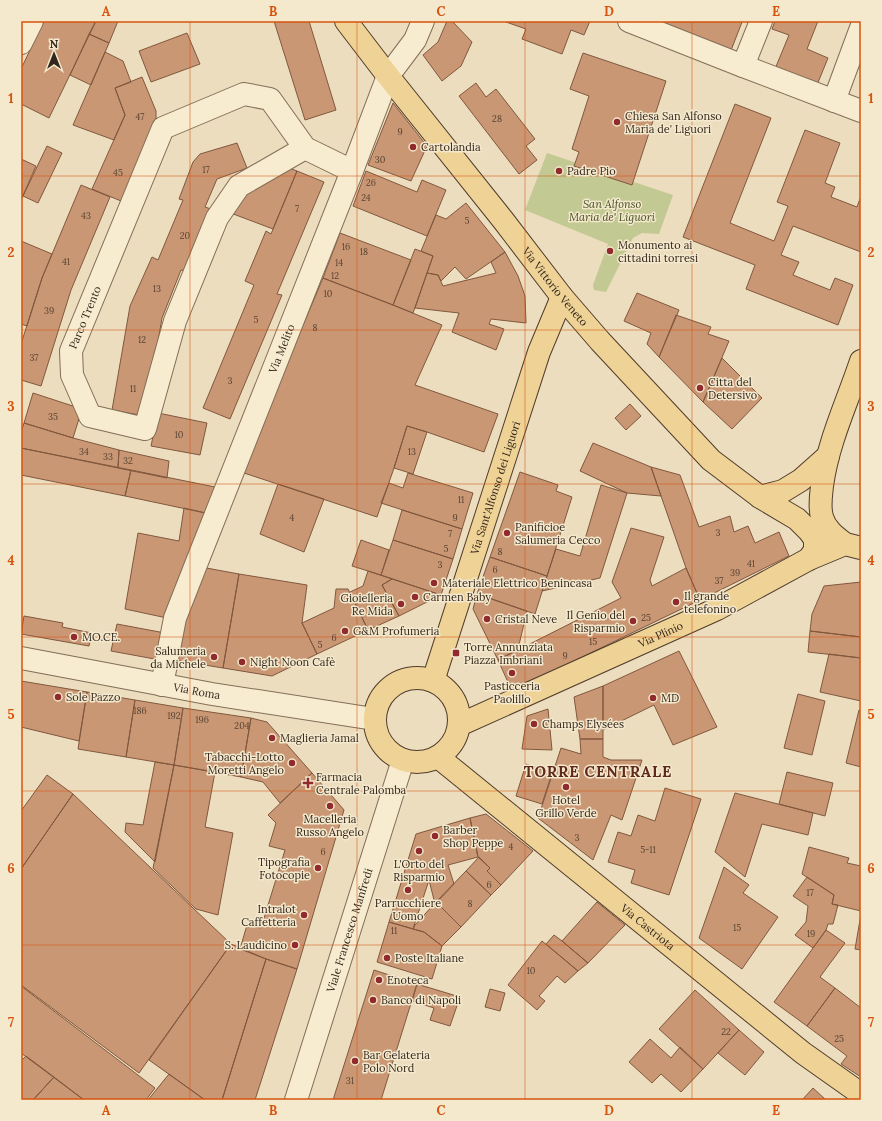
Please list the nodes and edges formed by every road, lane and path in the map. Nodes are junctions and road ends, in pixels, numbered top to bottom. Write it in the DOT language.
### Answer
graph roads {
  1 [pos="32,21"];
  2 [pos="346,21"];
  3 [pos="423,21"];
  4 [pos="629,21"];
  5 [pos="761,21"];
  6 [pos="861,28"];
  7 [pos="21,43"];
  8 [pos="744,66"];
  9 [pos="388,76"];
  10 [pos="834,101"];
  11 [pos="861,111"];
  12 [pos="305,148"];
  13 [pos="352,171"];
  14 [pos="562,297"];
  15 [pos="861,361"];
  16 [pos="828,456"];
  17 [pos="760,497"];
  18 [pos="853,546"];
  19 [pos="809,559"];
  20 [pos="21,658"];
  21 [pos="433,681"];
  22 [pos="162,685"];
  23 [pos="374,720"];
  24 [pos="459,725"];
  25 [pos="438,757"];
  26 [pos="403,760"];
  27 [pos="861,1094"];
  28 [pos="296,1100"];
  1 -- 7 [label="street"];
  2 -- 9 [label="main road, Via Vittorio Veneto"];
  3 -- 9 [label="street, Via Melito"];
  4 -- 8 [label="street"];
  5 -- 8 [label="street"];
  6 -- 10 [label="street"];
  8 -- 10 [label="street"];
  9 -- 13 [label="street, Via Melito"];
  9 -- 14 [label="main road, Via Vittorio Veneto"];
  10 -- 11 [label="street"];
  12 -- 12 [label="street, Parco Trento"];
  12 -- 13 [label="street, Parco Trento"];
  13 -- 22 [label="street, Via Melito"];
  14 -- 17 [label="main road, Via Vittorio Veneto"];
  14 -- 21 [label="main road, Via Sant'Alfonso dei Liguori"];
  15 -- 16 [label="main road"];
  16 -- 17 [label="main road"];
  16 -- 18 [label="main road"];
  17 -- 19 [label="main road, Via Vittorio Veneto"];
  18 -- 19 [label="main road, Via Plinio"];
  19 -- 24 [label="main road, Via Plinio"];
  20 -- 22 [label="street, Via Roma"];
  21 -- 23 [label="main road"];
  21 -- 24 [label="main road"];
  22 -- 23 [label="street, Via Roma"];
  23 -- 26 [label="main road"];
  24 -- 25 [label="main road"];
  25 -- 26 [label="main road"];
  25 -- 27 [label="main road, Via Castriota"];
  26 -- 28 [label="street, Viale Francesco Manfredi"];
}
